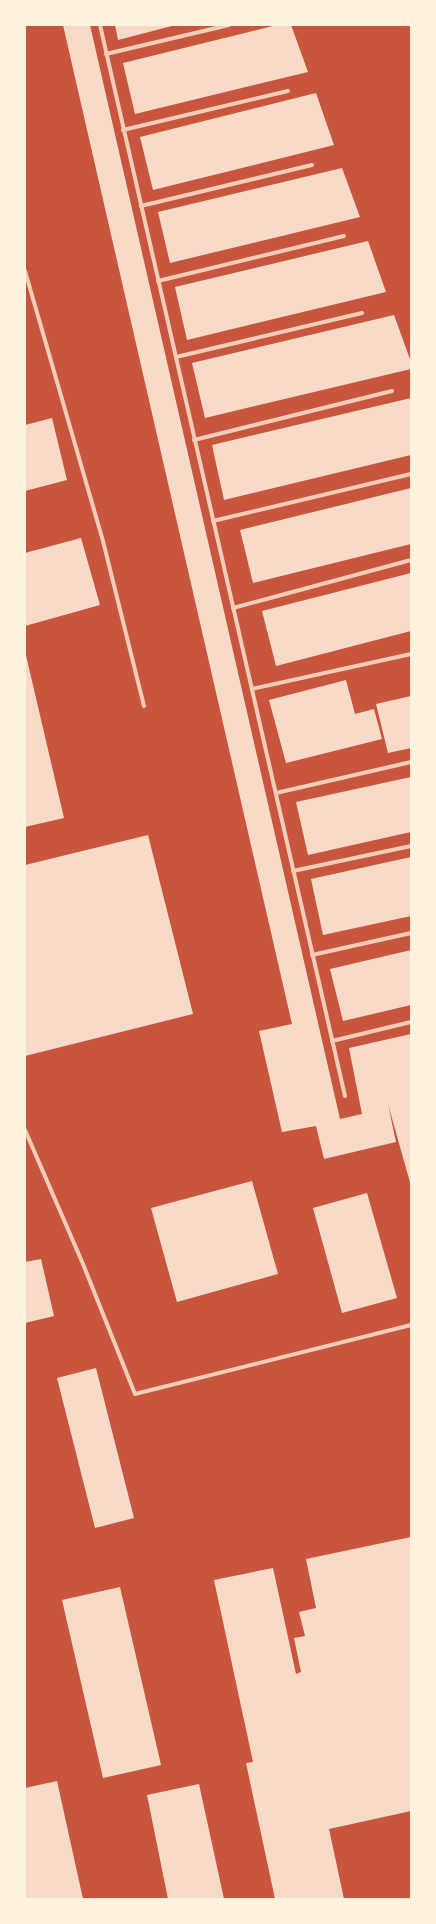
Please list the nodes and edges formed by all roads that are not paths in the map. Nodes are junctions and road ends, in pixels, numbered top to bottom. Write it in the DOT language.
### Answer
graph roads {
  1 [pos="100,25"];
  2 [pos="229,25"];
  3 [pos="106,54"];
  4 [pos="288,91"];
  5 [pos="123,130"];
  6 [pos="312,165"];
  7 [pos="141,206"];
  8 [pos="344,236"];
  9 [pos="25,271"];
  10 [pos="158,281"];
  11 [pos="362,313"];
  12 [pos="176,357"];
  13 [pos="392,391"];
  14 [pos="194,440"];
  15 [pos="411,474"];
  16 [pos="213,522"];
  17 [pos="411,560"];
  18 [pos="233,608"];
  19 [pos="411,654"];
  20 [pos="252,689"];
  21 [pos="144,706"];
  22 [pos="411,762"];
  23 [pos="276,793"];
  24 [pos="411,846"];
  25 [pos="293,871"];
  26 [pos="411,933"];
  27 [pos="312,955"];
  28 [pos="411,1022"];
  29 [pos="332,1041"];
  30 [pos="345,1096"];
  31 [pos="25,1130"];
  32 [pos="411,1324"];
  1 -- 3 [label="lane"];
  2 -- 3 [label="lane"];
  3 -- 5 [label="lane"];
  4 -- 5 [label="lane"];
  5 -- 7 [label="lane"];
  6 -- 7 [label="lane"];
  7 -- 10 [label="lane"];
  8 -- 10 [label="lane"];
  9 -- 21 [label="lane"];
  10 -- 12 [label="lane"];
  11 -- 12 [label="lane"];
  12 -- 14 [label="lane"];
  13 -- 14 [label="lane"];
  14 -- 16 [label="lane"];
  15 -- 16 [label="lane"];
  16 -- 18 [label="lane"];
  17 -- 18 [label="lane"];
  18 -- 20 [label="lane"];
  19 -- 20 [label="lane"];
  20 -- 23 [label="lane"];
  22 -- 23 [label="lane"];
  23 -- 25 [label="lane"];
  24 -- 25 [label="lane"];
  25 -- 27 [label="lane"];
  26 -- 27 [label="lane"];
  27 -- 29 [label="lane"];
  28 -- 29 [label="lane"];
  29 -- 30 [label="lane"];
  31 -- 32 [label="lane"];
}
